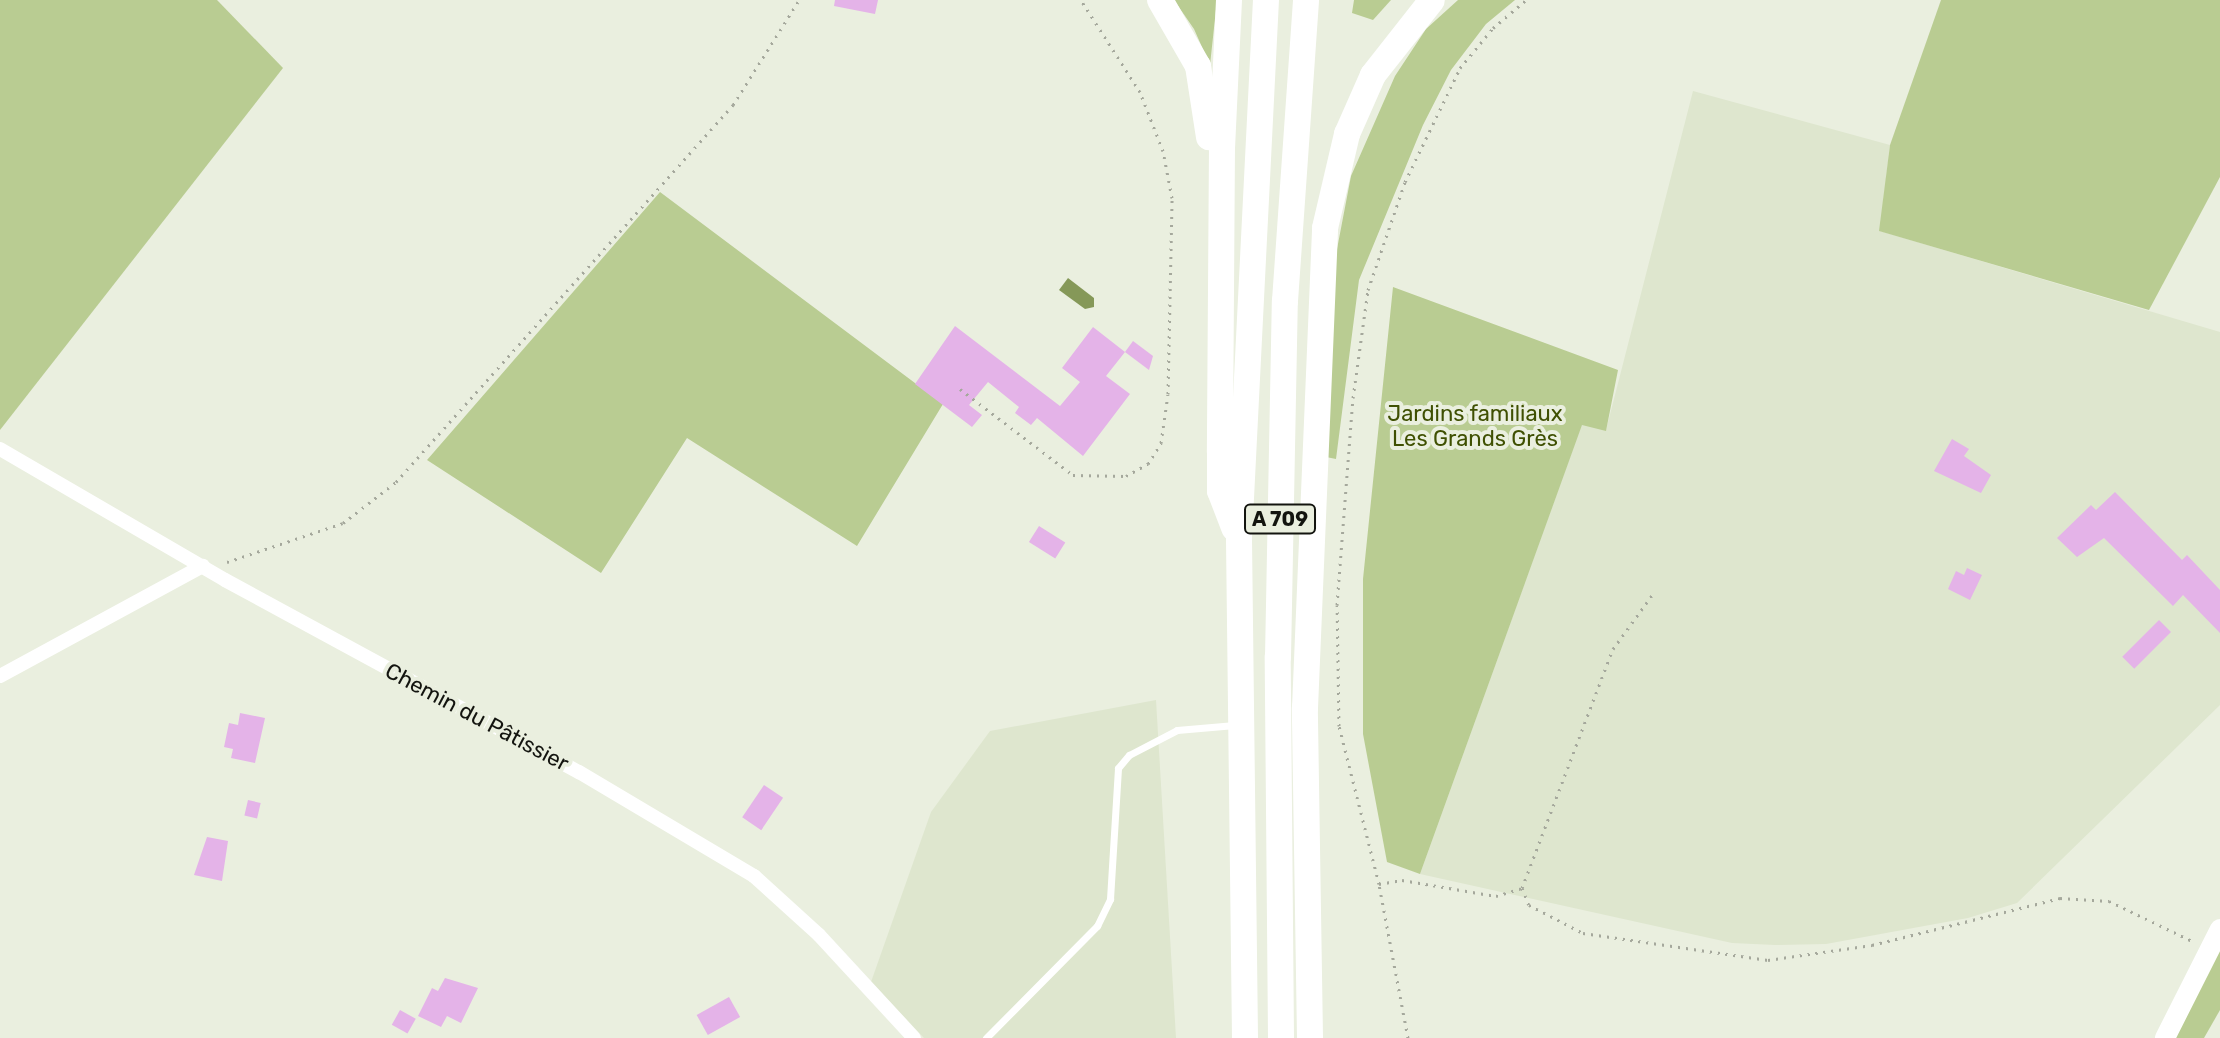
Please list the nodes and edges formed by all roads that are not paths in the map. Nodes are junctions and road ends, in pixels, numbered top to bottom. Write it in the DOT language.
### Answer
graph roads {
  1 [pos="1160,0"];
  2 [pos="1229,0"];
  3 [pos="1266,0"];
  4 [pos="1306,0"];
  5 [pos="1432,0"];
  6 [pos="1219,247"];
  7 [pos="0,449"];
  8 [pos="1239,538"];
  9 [pos="203,566"];
  10 [pos="0,676"];
  11 [pos="1241,724"];
  12 [pos="2220,929"];
  13 [pos="914,1038"];
  14 [pos="986,1038"];
  15 [pos="1245,1038"];
  16 [pos="1281,1038"];
  17 [pos="1310,1038"];
  18 [pos="2165,1038"];
  1 -- 6 [label="highway"];
  2 -- 6 [label="highway"];
  3 -- 8 [label="highway, A 709"];
  4 -- 16 [label="highway, A 709"];
  5 -- 17 [label="highway"];
  6 -- 8 [label="highway"];
  7 -- 9 [label="street, Chemin du Pâtissier"];
  8 -- 11 [label="highway, A 709"];
  9 -- 10 [label="street"];
  9 -- 13 [label="street, Chemin du Pâtissier"];
  11 -- 14 [label="lane"];
  11 -- 15 [label="highway, A 709"];
  12 -- 18 [label="street"];
}
